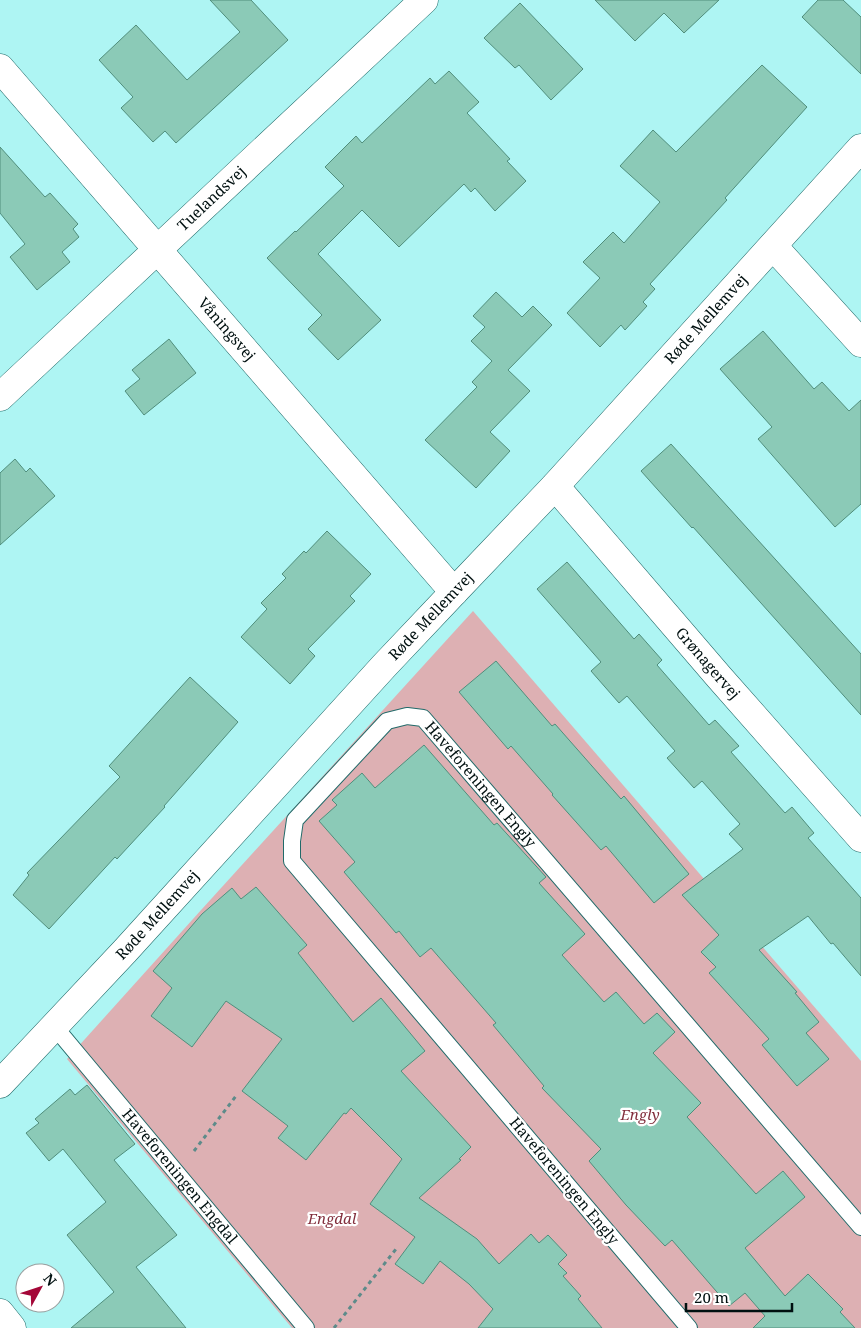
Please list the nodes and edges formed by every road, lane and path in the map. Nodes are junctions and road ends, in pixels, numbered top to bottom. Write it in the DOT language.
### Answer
graph roads {
  1 [pos="424,0"];
  2 [pos="0,68"];
  3 [pos="861,148"];
  4 [pos="773,246"];
  5 [pos="158,249"];
  6 [pos="861,343"];
  7 [pos="0,397"];
  8 [pos="555,486"];
  9 [pos="454,592"];
  10 [pos="861,838"];
  11 [pos="54,1026"];
  12 [pos="0,1084"];
  13 [pos="236,1096"];
  14 [pos="177,1174"];
  15 [pos="861,1227"];
  16 [pos="396,1249"];
  17 [pos="0,1313"];
  18 [pos="12,1328"];
  19 [pos="306,1328"];
  20 [pos="334,1328"];
  21 [pos="689,1328"];
  1 -- 5 [label="street, Tuelandsvej"];
  2 -- 5 [label="street, Våningsvej"];
  3 -- 4 [label="street, Røde Mellemvej"];
  4 -- 6 [label="street"];
  4 -- 8 [label="street, Røde Mellemvej"];
  5 -- 7 [label="street, Tuelandsvej"];
  5 -- 9 [label="street, Våningsvej"];
  8 -- 9 [label="street, Røde Mellemvej"];
  8 -- 10 [label="street, Grønagervej"];
  9 -- 11 [label="street, Røde Mellemvej"];
  11 -- 12 [label="street, Røde Mellemvej"];
  11 -- 14 [label="lane, Haveforeningen Engdal"];
  13 -- 14 [label="path"];
  14 -- 19 [label="lane, Haveforeningen Engdal"];
  15 -- 21 [label="lane, Haveforeningen Engly"];
  16 -- 20 [label="path"];
  17 -- 18 [label="street"];
}
